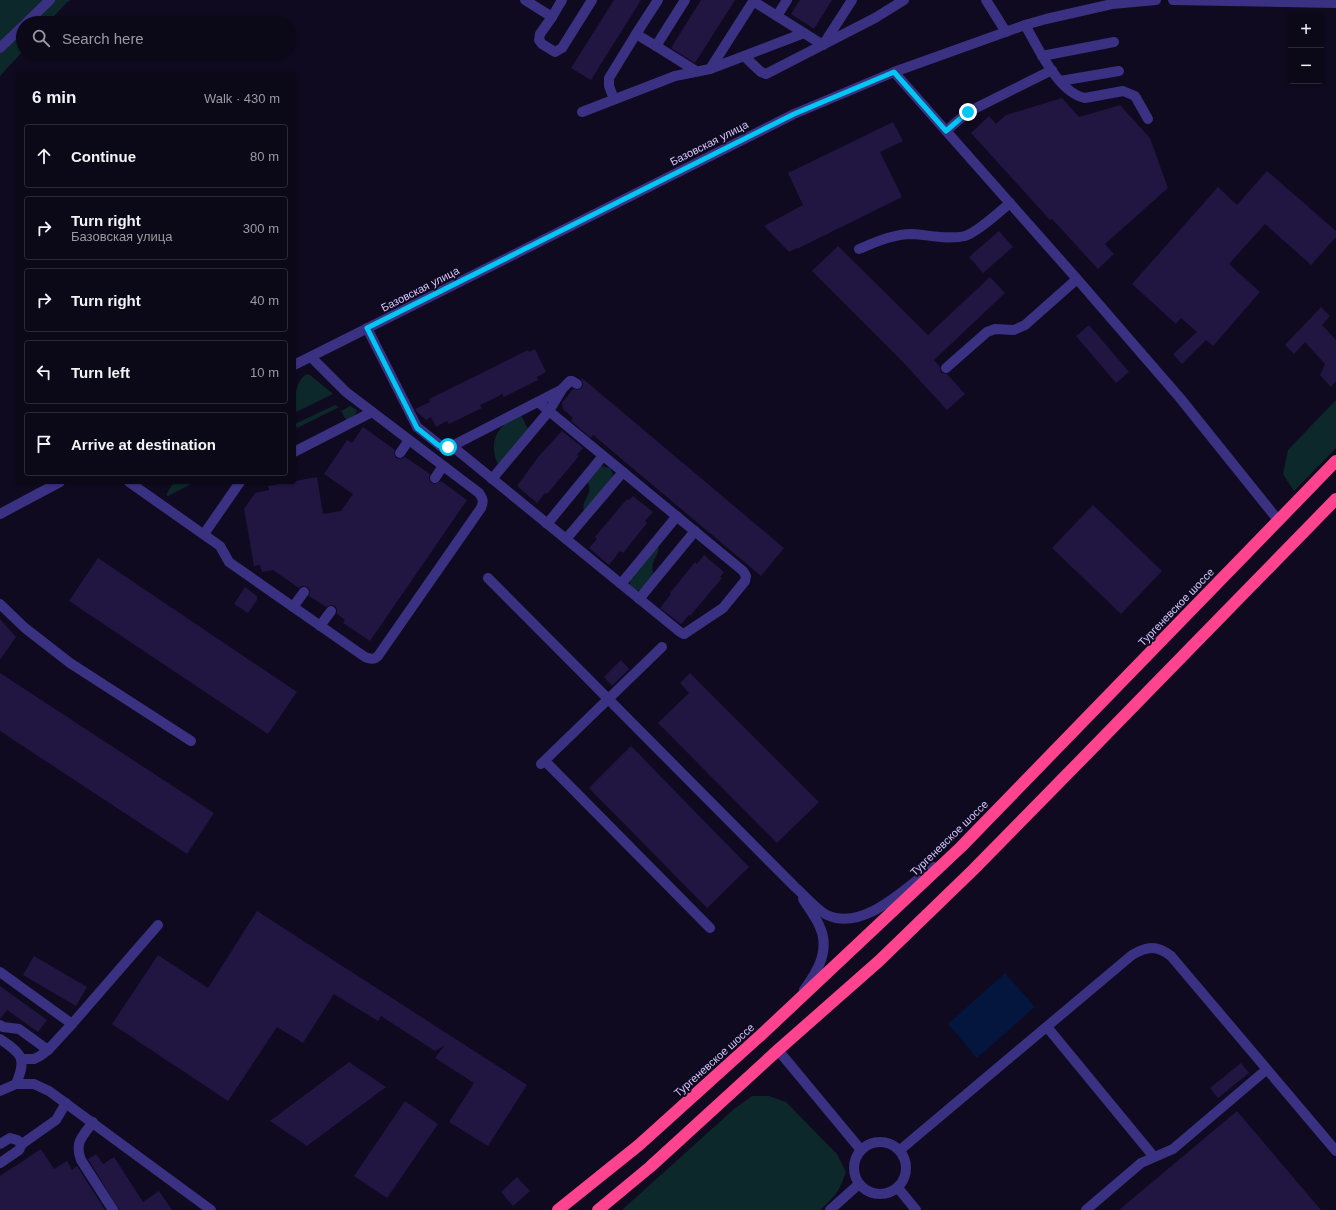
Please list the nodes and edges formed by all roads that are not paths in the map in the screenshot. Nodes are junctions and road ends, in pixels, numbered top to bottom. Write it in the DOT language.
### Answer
graph roads {
  1 [pos="50,0"];
  2 [pos="525,0"];
  3 [pos="562,0"];
  4 [pos="592,0"];
  5 [pos="658,0"];
  6 [pos="686,0"];
  7 [pos="753,0"];
  8 [pos="787,0"];
  9 [pos="852,0"];
  10 [pos="904,0"];
  11 [pos="986,0"];
  12 [pos="1156,0"];
  13 [pos="1173,0"];
  14 [pos="1336,3"];
  15 [pos="33,16"];
  16 [pos="777,16"];
  17 [pos="552,17"];
  18 [pos="1025,26"];
  19 [pos="1006,32"];
  20 [pos="16,33"];
  21 [pos="804,33"];
  22 [pos="636,34"];
  23 [pos="1114,42"];
  24 [pos="823,45"];
  25 [pos="656,46"];
  26 [pos="0,48"];
  27 [pos="744,56"];
  28 [pos="1042,56"];
  29 [pos="710,70"];
  30 [pos="1052,70"];
  31 [pos="1119,71"];
  32 [pos="696,72"];
  33 [pos="894,72"];
  34 [pos="1060,81"];
  35 [pos="614,99"];
  36 [pos="582,112"];
  37 [pos="1148,119"];
  38 [pos="946,131"];
  39 [pos="1010,203"];
  40 [pos="859,249"];
  41 [pos="1077,279"];
  42 [pos="367,328"];
  43 [pos="311,357"];
  44 [pos="296,364"];
  45 [pos="946,368"];
  46 [pos="577,384"];
  47 [pos="561,390"];
  48 [pos="538,402"];
  49 [pos="549,411"];
  50 [pos="372,412"];
  51 [pos="409,440"];
  52 [pos="452,446"];
  53 [pos="296,451"];
  54 [pos="400,453"];
  55 [pos="603,456"];
  56 [pos="1336,461"];
  57 [pos="443,466"];
  58 [pos="623,472"];
  59 [pos="435,478"];
  60 [pos="492,479"];
  61 [pos="56,484"];
  62 [pos="132,484"];
  63 [pos="239,484"];
  64 [pos="1336,499"];
  65 [pos="0,514"];
  66 [pos="677,516"];
  67 [pos="1278,520"];
  68 [pos="547,524"];
  69 [pos="695,531"];
  70 [pos="204,534"];
  71 [pos="566,540"];
  72 [pos="488,578"];
  73 [pos="621,584"];
  74 [pos="304,592"];
  75 [pos="639,599"];
  76 [pos="0,604"];
  77 [pos="293,607"];
  78 [pos="331,611"];
  79 [pos="320,626"];
  80 [pos="662,647"];
  81 [pos="608,699"];
  82 [pos="191,741"];
  83 [pos="961,847"];
  84 [pos="795,887"];
  85 [pos="158,925"];
  86 [pos="710,928"];
  87 [pos="0,972"];
  88 [pos="787,1010"];
  89 [pos="72,1024"];
  90 [pos="0,1025"];
  91 [pos="1047,1027"];
  92 [pos="0,1039"];
  93 [pos="48,1050"];
  94 [pos="778,1050"];
  95 [pos="21,1059"];
  96 [pos="1266,1070"];
  97 [pos="16,1084"];
  98 [pos="0,1091"];
  99 [pos="66,1103"];
  100 [pos="92,1122"];
  101 [pos="0,1144"];
  102 [pos="22,1144"];
  103 [pos="861,1150"];
  104 [pos="900,1150"];
  105 [pos="1336,1151"];
  106 [pos="1154,1157"];
  107 [pos="0,1163"];
  108 [pos="859,1184"];
  109 [pos="898,1188"];
  110 [pos="114,1210"];
  111 [pos="210,1210"];
  112 [pos="558,1210"];
  113 [pos="598,1210"];
  114 [pos="830,1210"];
  115 [pos="916,1210"];
  116 [pos="1086,1210"];
  1 -- 15 [label="street"];
  2 -- 17 [label="street"];
  3 -- 17 [label="street"];
  4 -- 17 [label="street"];
  5 -- 22 [label="street"];
  6 -- 25 [label="street"];
  7 -- 16 [label="street"];
  7 -- 29 [label="street"];
  8 -- 16 [label="street"];
  9 -- 24 [label="street"];
  10 -- 24 [label="street"];
  11 -- 19 [label="street"];
  12 -- 18 [label="street, Базовская улица"];
  13 -- 14 [label="street"];
  16 -- 21 [label="street"];
  18 -- 19 [label="street, Базовская улица"];
  18 -- 28 [label="street"];
  19 -- 33 [label="street, Базовская улица"];
  20 -- 26 [label="street"];
  21 -- 24 [label="street"];
  21 -- 27 [label="street"];
  22 -- 25 [label="street"];
  22 -- 35 [label="street"];
  23 -- 28 [label="street"];
  24 -- 27 [label="street"];
  25 -- 32 [label="street"];
  27 -- 29 [label="street"];
  28 -- 30 [label="street"];
  29 -- 32 [label="street"];
  30 -- 34 [label="street"];
  30 -- 38 [label="street"];
  31 -- 34 [label="street"];
  32 -- 35 [label="street"];
  33 -- 38 [label="street"];
  33 -- 42 [label="street, Базовская улица"];
  34 -- 37 [label="street"];
  35 -- 36 [label="street"];
  38 -- 39 [label="street"];
  39 -- 40 [label="street"];
  39 -- 41 [label="street"];
  41 -- 45 [label="street"];
  41 -- 67 [label="street"];
  42 -- 43 [label="street, Базовская улица"];
  42 -- 52 [label="street"];
  43 -- 44 [label="street, Базовская улица"];
  43 -- 50 [label="street"];
  46 -- 47 [label="street"];
  47 -- 48 [label="street"];
  47 -- 49 [label="street"];
  48 -- 49 [label="street"];
  48 -- 52 [label="street"];
  49 -- 55 [label="street"];
  49 -- 60 [label="street"];
  50 -- 51 [label="street"];
  50 -- 53 [label="street"];
  51 -- 54 [label="street"];
  51 -- 57 [label="street"];
  52 -- 60 [label="street"];
  55 -- 58 [label="street"];
  55 -- 68 [label="street"];
  56 -- 67 [label="highway, Тургеневское шоссе"];
  57 -- 59 [label="street"];
  57 -- 79 [label="street"];
  58 -- 66 [label="street"];
  58 -- 71 [label="street"];
  60 -- 68 [label="street"];
  61 -- 65 [label="street"];
  62 -- 70 [label="street"];
  63 -- 70 [label="street"];
  64 -- 94 [label="highway"];
  66 -- 69 [label="street"];
  66 -- 73 [label="street"];
  67 -- 83 [label="highway, Тургеневское шоссе"];
  68 -- 71 [label="street"];
  69 -- 75 [label="street"];
  69 -- 75 [label="street"];
  70 -- 77 [label="street"];
  71 -- 73 [label="street"];
  72 -- 81 [label="street"];
  73 -- 75 [label="street"];
  74 -- 77 [label="street"];
  76 -- 82 [label="street"];
  77 -- 79 [label="street"];
  78 -- 79 [label="street"];
  80 -- 81 [label="street"];
  81 -- 84 [label="street"];
  81 -- 86 [label="street"];
  83 -- 84 [label="street"];
  83 -- 88 [label="highway, Тургеневское шоссе"];
  84 -- 88 [label="street"];
  85 -- 89 [label="street"];
  87 -- 89 [label="street"];
  88 -- 112 [label="highway, Тургеневское шоссе"];
  89 -- 93 [label="street"];
  90 -- 93 [label="street"];
  91 -- 96 [label="street"];
  91 -- 104 [label="street"];
  91 -- 106 [label="street"];
  92 -- 95 [label="street"];
  93 -- 95 [label="street"];
  94 -- 103 [label="street"];
  94 -- 113 [label="highway"];
  95 -- 97 [label="street"];
  96 -- 105 [label="street"];
  96 -- 106 [label="street"];
  97 -- 98 [label="street"];
  97 -- 99 [label="street"];
  99 -- 100 [label="street"];
  99 -- 102 [label="street"];
  100 -- 110 [label="street"];
  100 -- 111 [label="street"];
  101 -- 102 [label="street"];
  102 -- 107 [label="street"];
  103 -- 104 [label="street"];
  103 -- 108 [label="street"];
  104 -- 109 [label="street"];
  106 -- 116 [label="street"];
  108 -- 109 [label="street"];
  108 -- 114 [label="street"];
  109 -- 115 [label="street"];
}
